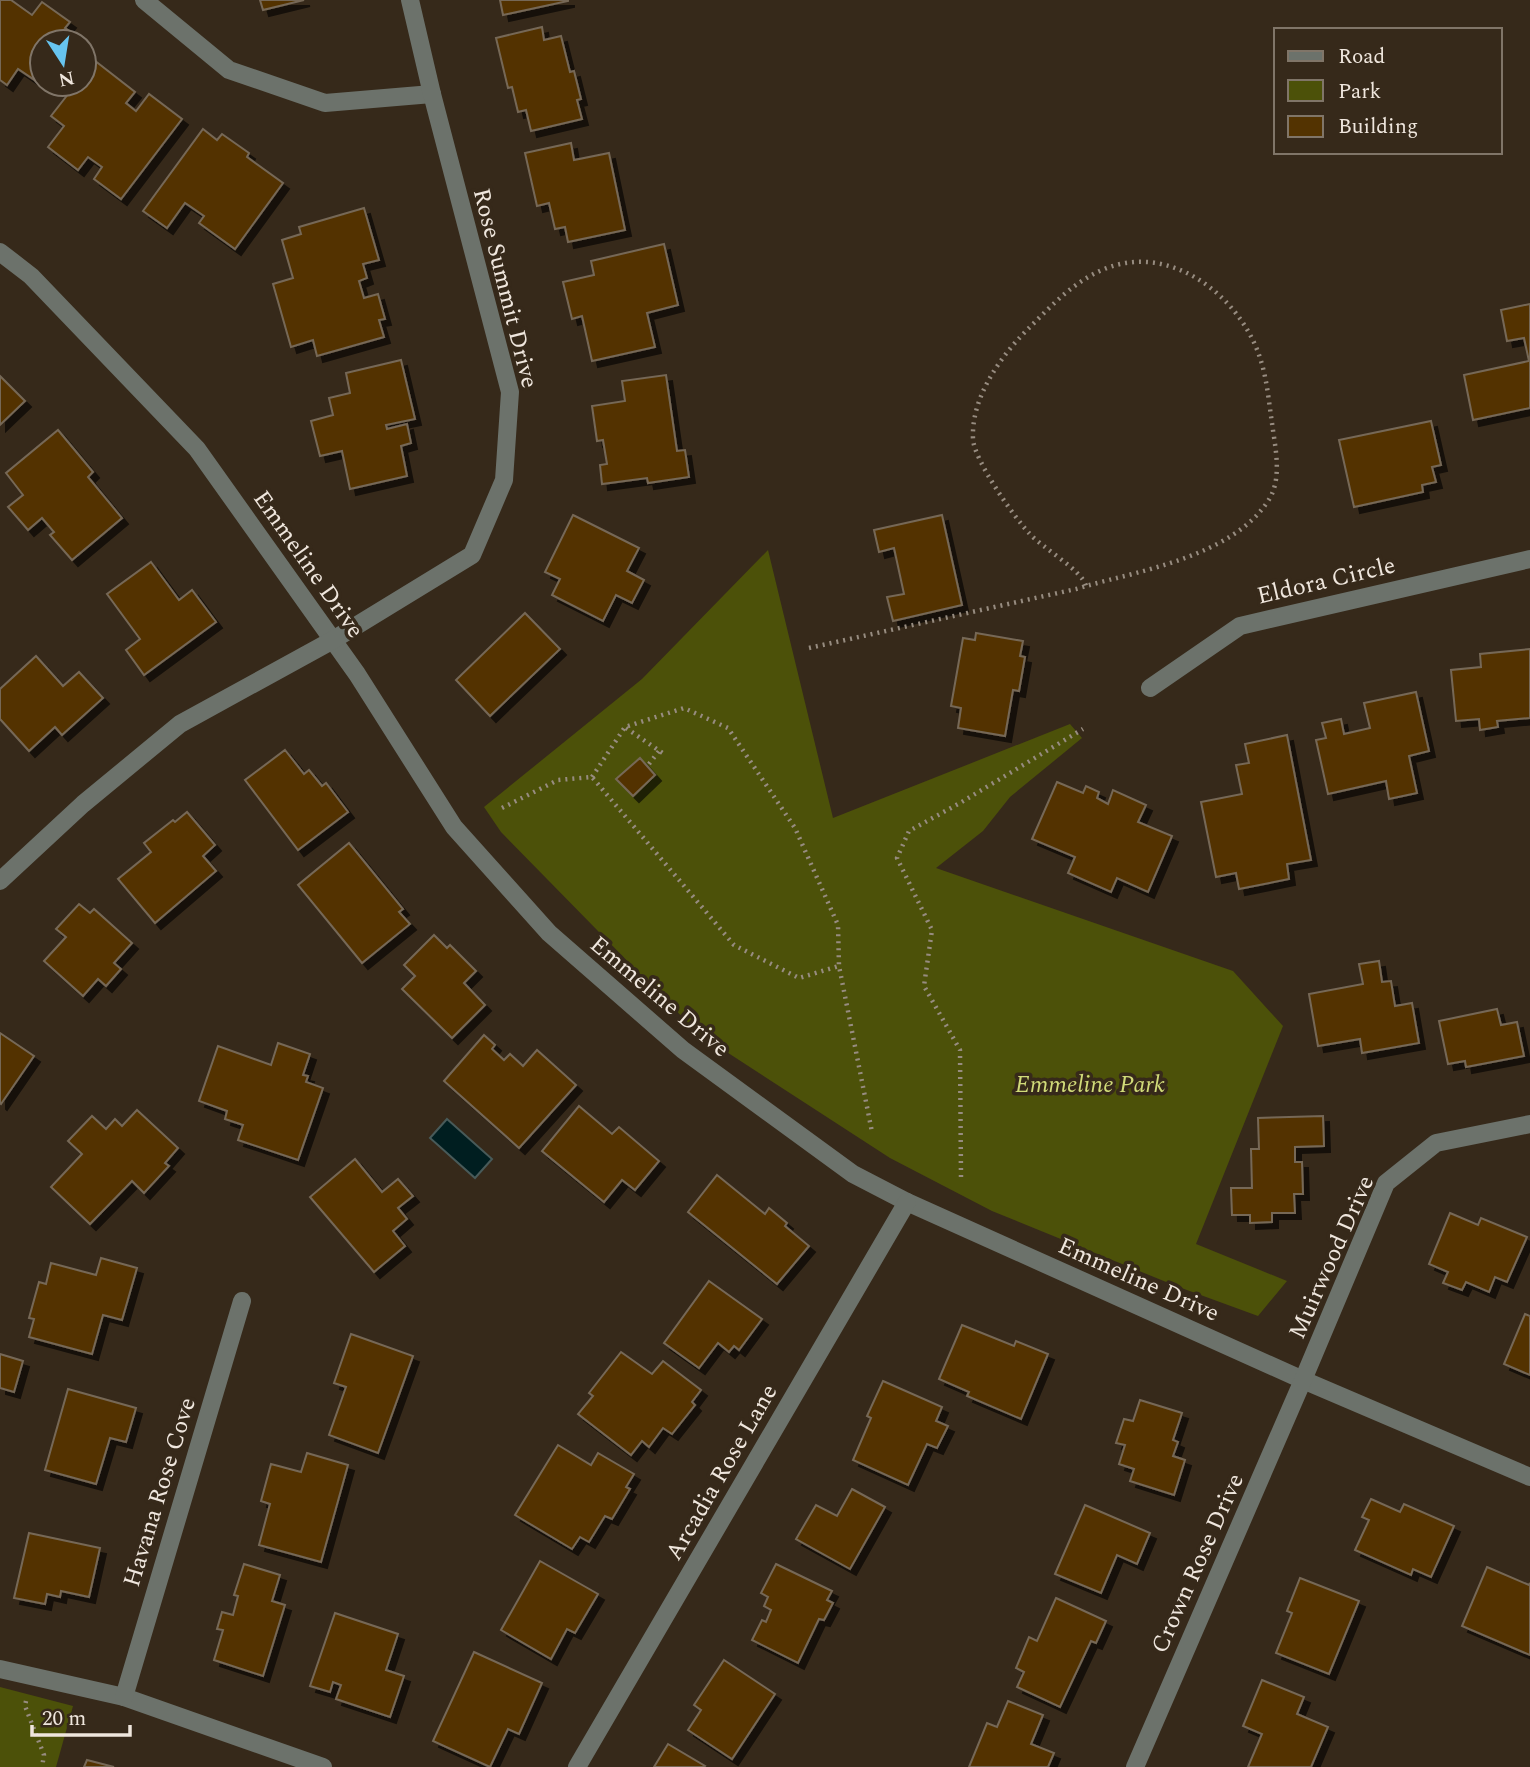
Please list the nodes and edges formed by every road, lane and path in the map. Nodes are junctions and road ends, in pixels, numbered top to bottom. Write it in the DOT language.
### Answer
graph roads {
  1 [pos="144,0"];
  2 [pos="411,0"];
  3 [pos="432,94"];
  4 [pos="0,252"];
  5 [pos="1530,559"];
  6 [pos="1086,586"];
  7 [pos="333,640"];
  8 [pos="809,648"];
  9 [pos="1150,688"];
  10 [pos="625,727"];
  11 [pos="1083,729"];
  12 [pos="649,764"];
  13 [pos="592,777"];
  14 [pos="502,808"];
  15 [pos="0,881"];
  16 [pos="839,966"];
  17 [pos="1530,1124"];
  18 [pos="872,1132"];
  19 [pos="961,1177"];
  20 [pos="906,1202"];
  21 [pos="242,1301"];
  22 [pos="1303,1380"];
  23 [pos="1530,1477"];
  24 [pos="0,1669"];
  25 [pos="32,1676"];
  26 [pos="124,1697"];
  27 [pos="42,1767"];
  28 [pos="323,1767"];
  29 [pos="577,1767"];
  30 [pos="1135,1767"];
  1 -- 3 [label="street"];
  2 -- 3 [label="street, Rose Summit Drive"];
  3 -- 7 [label="street, Rose Summit Drive"];
  4 -- 7 [label="street, Emmeline Drive"];
  5 -- 9 [label="street, Eldora Circle"];
  6 -- 6 [label="path"];
  6 -- 8 [label="path"];
  7 -- 15 [label="street, Rose Summit Drive"];
  7 -- 20 [label="street, Emmeline Drive"];
  10 -- 12 [label="path"];
  10 -- 13 [label="path"];
  10 -- 16 [label="path"];
  11 -- 19 [label="path"];
  13 -- 14 [label="path"];
  13 -- 16 [label="path"];
  16 -- 18 [label="path"];
  17 -- 22 [label="street, Muirwood Drive"];
  20 -- 22 [label="street, Emmeline Drive"];
  20 -- 29 [label="street, Arcadia Rose Lane"];
  21 -- 26 [label="street, Havana Rose Cove"];
  22 -- 23 [label="street, Emmeline Drive"];
  22 -- 30 [label="street, Crown Rose Drive"];
  24 -- 25 [label="street"];
  25 -- 26 [label="street"];
  25 -- 27 [label="path"];
  26 -- 28 [label="street"];
}
